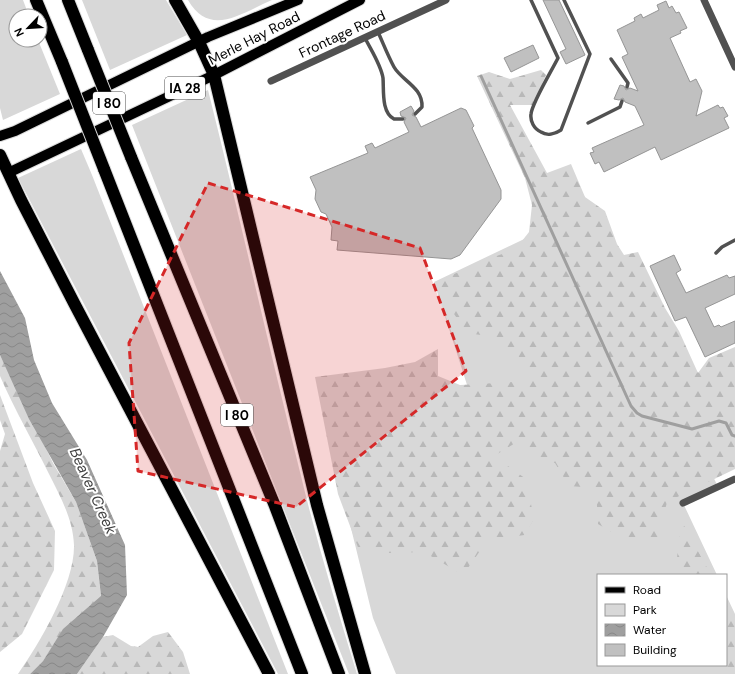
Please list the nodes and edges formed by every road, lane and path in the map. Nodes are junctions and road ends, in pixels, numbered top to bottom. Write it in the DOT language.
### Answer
graph roads {
  1 [pos="36,0"];
  2 [pos="68,0"];
  3 [pos="175,0"];
  4 [pos="298,0"];
  5 [pos="360,0"];
  6 [pos="446,0"];
  7 [pos="531,0"];
  8 [pos="564,0"];
  9 [pos="704,0"];
  10 [pos="378,32"];
  11 [pos="365,38"];
  12 [pos="200,42"];
  13 [pos="611,59"];
  14 [pos="735,67"];
  15 [pos="214,75"];
  16 [pos="271,81"];
  17 [pos="626,87"];
  18 [pos="622,102"];
  19 [pos="415,114"];
  20 [pos="403,119"];
  21 [pos="588,123"];
  22 [pos="0,136"];
  23 [pos="0,155"];
  24 [pos="8,173"];
  25 [pos="735,240"];
  26 [pos="716,253"];
  27 [pos="735,479"];
  28 [pos="683,503"];
  29 [pos="269,674"];
  30 [pos="302,674"];
  31 [pos="339,674"];
  32 [pos="365,674"];
  1 -- 30 [label="highway, I 80, bridge"];
  2 -- 31 [label="highway, I 80, bridge"];
  3 -- 12 [label="highway"];
  4 -- 12 [label="main road, Merle Hay Road / IA 28"];
  5 -- 15 [label="main road, Merle Hay Road / IA 28"];
  6 -- 10 [label="street, Frontage Road"];
  7 -- 8 [label="lane"];
  9 -- 14 [label="street"];
  10 -- 11 [label="street, Frontage Road"];
  10 -- 19 [label="lane"];
  11 -- 16 [label="street, Frontage Road"];
  11 -- 20 [label="lane"];
  12 -- 15 [label="highway"];
  12 -- 22 [label="main road, Merle Hay Road / IA 28"];
  13 -- 17 [label="lane"];
  15 -- 24 [label="main road, Merle Hay Road / IA 28"];
  15 -- 32 [label="highway"];
  18 -- 21 [label="lane"];
  23 -- 24 [label="highway"];
  24 -- 29 [label="highway"];
  25 -- 26 [label="lane"];
  27 -- 28 [label="street"];
}
